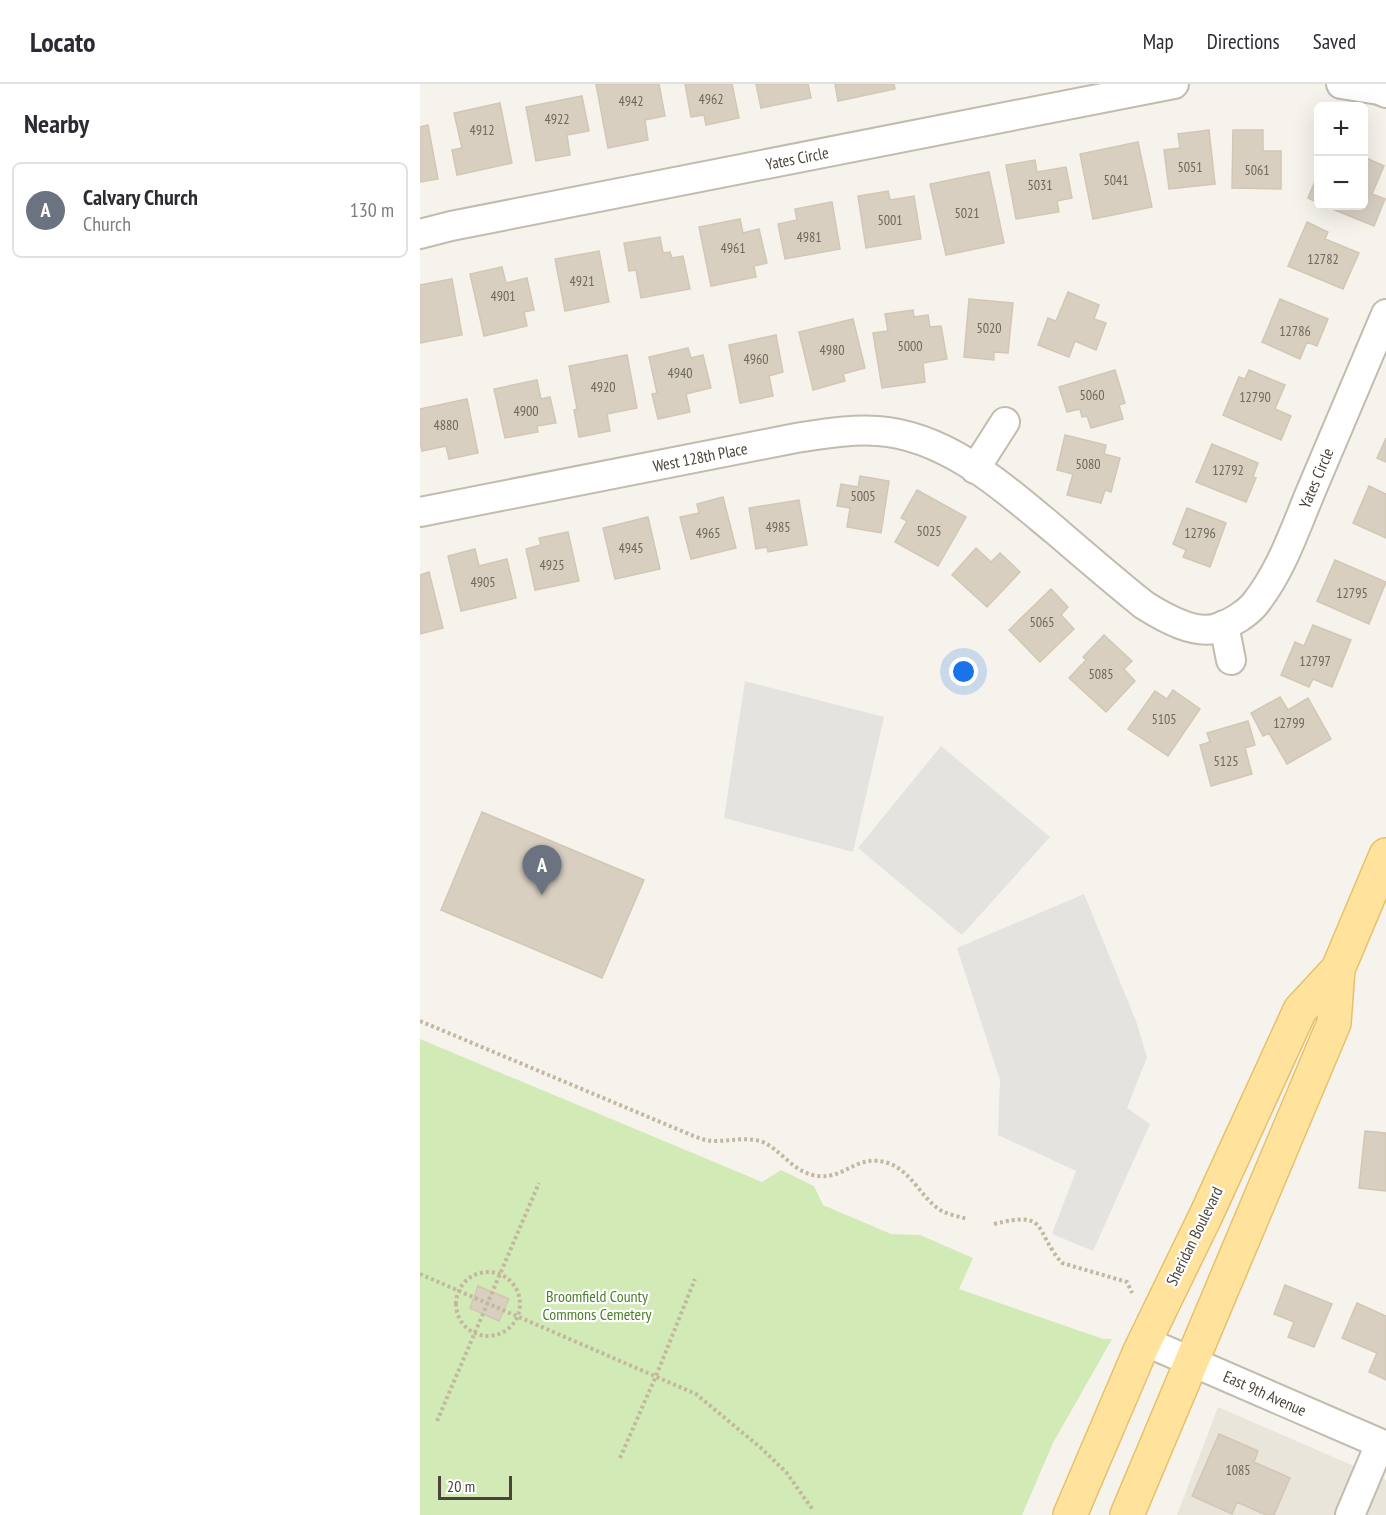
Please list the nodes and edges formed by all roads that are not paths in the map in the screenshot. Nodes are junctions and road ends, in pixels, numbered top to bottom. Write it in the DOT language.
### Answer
graph roads {
  1 [pos="1174,84"];
  2 [pos="1341,84"];
  3 [pos="1109,90"];
  4 [pos="1386,93"];
  5 [pos="420,234"];
  6 [pos="1386,314"];
  7 [pos="1005,422"];
  8 [pos="975,469"];
  9 [pos="420,512"];
  10 [pos="1224,626"];
  11 [pos="1231,660"];
  12 [pos="1386,855"];
  13 [pos="1338,969"];
  14 [pos="1144,1341"];
  15 [pos="1192,1361"];
  16 [pos="1383,1445"];
  17 [pos="1070,1515"];
  18 [pos="1127,1515"];
  19 [pos="1350,1515"];
  1 -- 3 [label="street, Yates Circle"];
  2 -- 4 [label="street"];
  3 -- 5 [label="street, Yates Circle"];
  6 -- 10 [label="street, Yates Circle"];
  7 -- 8 [label="street"];
  8 -- 9 [label="street, West 128th Place"];
  8 -- 10 [label="street, West 128th Place"];
  10 -- 11 [label="street"];
  12 -- 13 [label="main road, Sheridan Boulevard"];
  13 -- 14 [label="main road, Sheridan Boulevard"];
  13 -- 15 [label="main road, Sheridan Boulevard"];
  14 -- 15 [label="street, East 9th Avenue"];
  14 -- 17 [label="main road, Sheridan Boulevard"];
  15 -- 16 [label="street, East 9th Avenue"];
  15 -- 18 [label="main road, Sheridan Boulevard"];
  16 -- 19 [label="street"];
}
